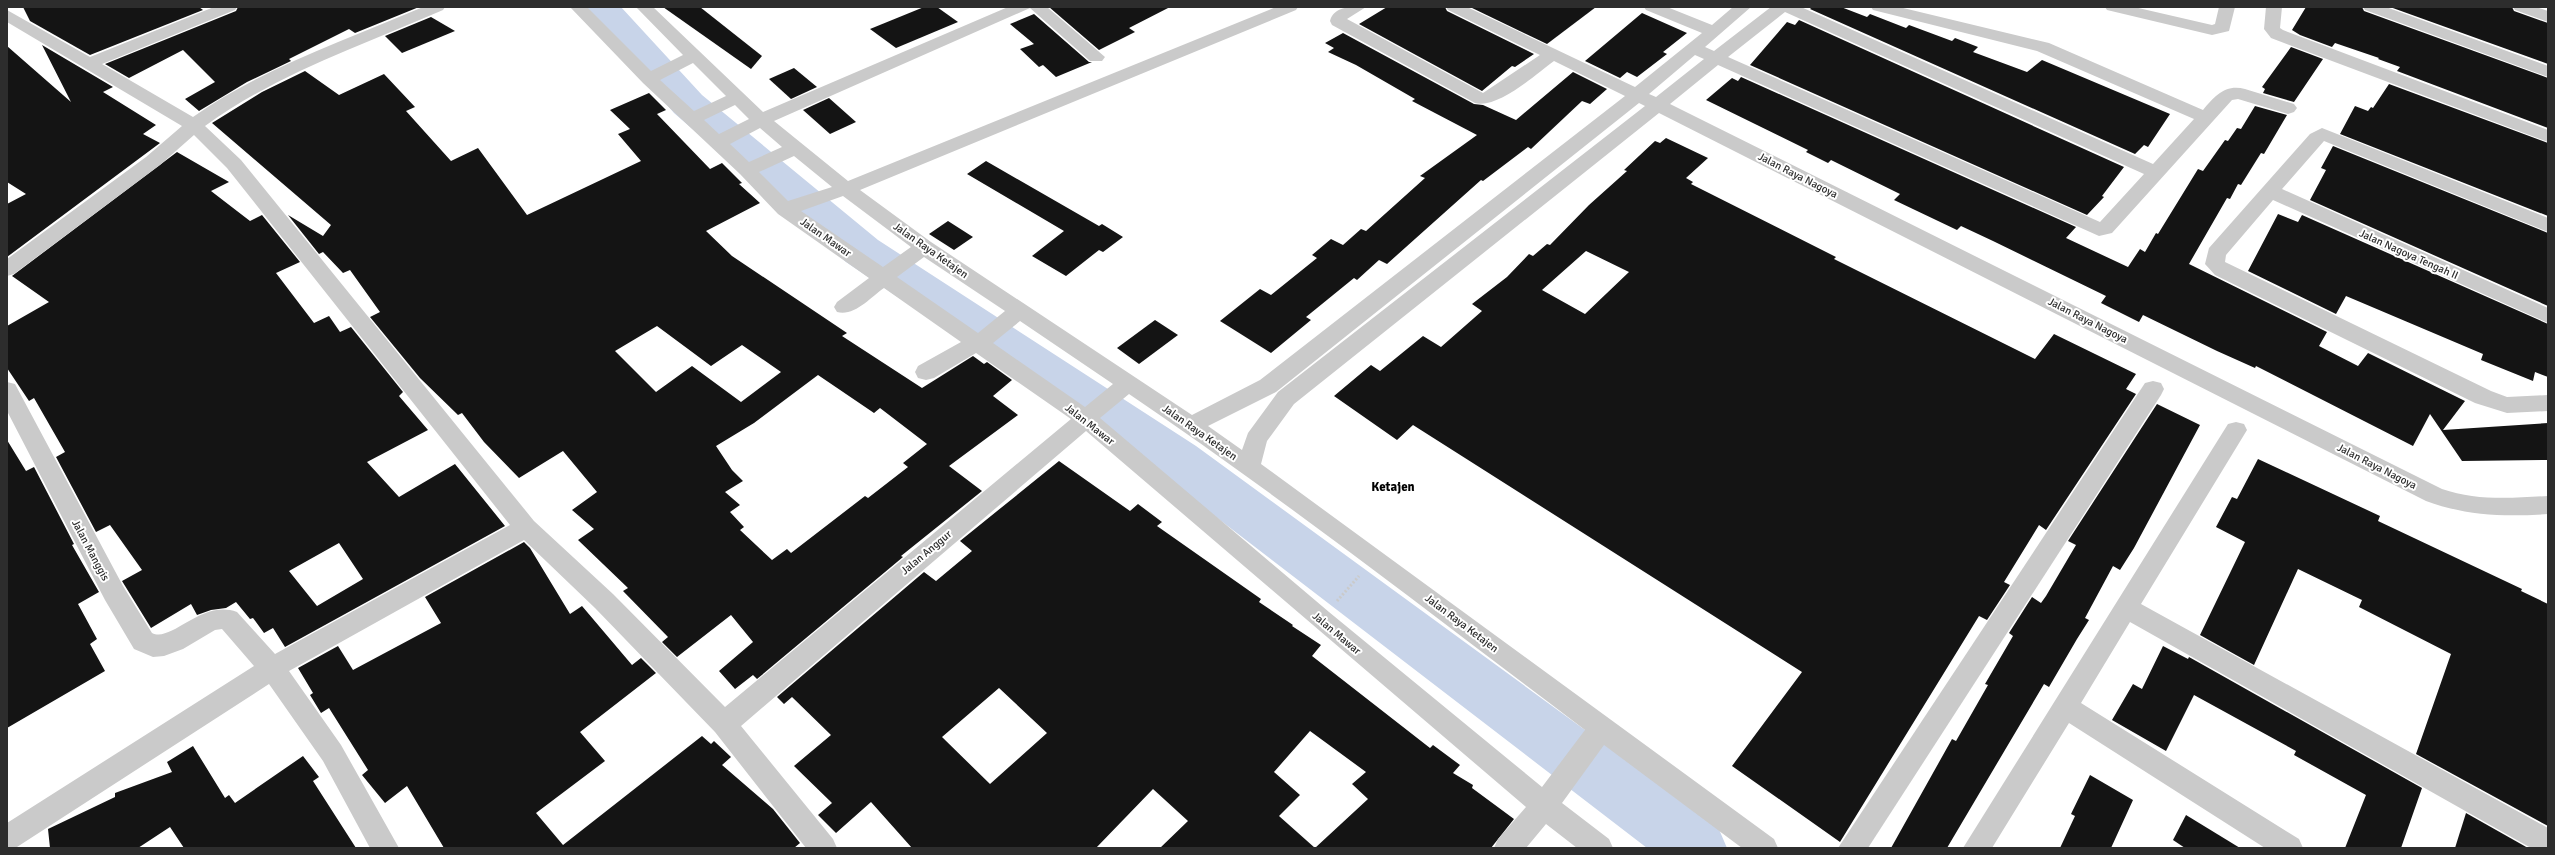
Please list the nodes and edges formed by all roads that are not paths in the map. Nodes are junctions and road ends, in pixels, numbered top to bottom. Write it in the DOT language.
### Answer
graph roads {
  1 [pos="229,7"];
  2 [pos="436,7"];
  3 [pos="644,7"];
  4 [pos="1022,7"];
  5 [pos="1036,7"];
  6 [pos="1290,7"];
  7 [pos="1358,7"];
  8 [pos="1454,7"];
  9 [pos="1652,7"];
  10 [pos="1743,7"];
  11 [pos="1781,7"];
  12 [pos="1787,7"];
  13 [pos="1879,7"];
  14 [pos="2113,7"];
  15 [pos="2227,7"];
  16 [pos="2274,7"];
  17 [pos="2371,7"];
  18 [pos="2521,7"];
  19 [pos="588,9"];
  20 [pos="7,15"];
  21 [pos="2548,17"];
  22 [pos="1713,31"];
  23 [pos="1693,48"];
  24 [pos="1553,54"];
  25 [pos="1096,57"];
  26 [pos="1715,58"];
  27 [pos="686,61"];
  28 [pos="89,63"];
  29 [pos="2548,72"];
  30 [pos="653,77"];
  31 [pos="1637,95"];
  32 [pos="730,100"];
  33 [pos="1656,104"];
  34 [pos="2288,108"];
  35 [pos="2204,117"];
  36 [pos="694,118"];
  37 [pos="753,124"];
  38 [pos="194,125"];
  39 [pos="2548,136"];
  40 [pos="721,140"];
  41 [pos="789,151"];
  42 [pos="753,168"];
  43 [pos="2156,172"];
  44 [pos="2270,191"];
  45 [pos="836,192"];
  46 [pos="791,207"];
  47 [pos="2548,225"];
  48 [pos="917,252"];
  49 [pos="7,269"];
  50 [pos="888,274"];
  51 [pos="844,307"];
  52 [pos="1017,314"];
  53 [pos="2548,316"];
  54 [pos="982,339"];
  55 [pos="926,372"];
  56 [pos="1125,385"];
  57 [pos="1268,386"];
  58 [pos="2153,389"];
  59 [pos="7,390"];
  60 [pos="1286,398"];
  61 [pos="2548,403"];
  62 [pos="1088,414"];
  63 [pos="1191,425"];
  64 [pos="2236,430"];
  65 [pos="1249,466"];
  66 [pos="2548,505"];
  67 [pos="526,528"];
  68 [pos="2126,608"];
  69 [pos="272,668"];
  70 [pos="2065,707"];
  71 [pos="724,724"];
  72 [pos="1602,727"];
  73 [pos="1547,802"];
  74 [pos="7,838"];
  75 [pos="2548,843"];
  76 [pos="385,848"];
  77 [pos="824,848"];
  78 [pos="1508,848"];
  79 [pos="1599,848"];
  80 [pos="1764,848"];
  81 [pos="1852,848"];
  82 [pos="1977,848"];
  83 [pos="2289,848"];
  1 -- 28 [label="street"];
  2 -- 38 [label="street"];
  3 -- 27 [label="street, Jalan Raya Ketajen"];
  4 -- 37 [label="street"];
  5 -- 25 [label="street"];
  6 -- 45 [label="street"];
  7 -- 24 [label="street"];
  8 -- 24 [label="street, Jalan Raya Nagoya"];
  9 -- 22 [label="street"];
  10 -- 22 [label="street"];
  11 -- 26 [label="street"];
  12 -- 43 [label="street"];
  13 -- 35 [label="street"];
  14 -- 15 [label="street"];
  16 -- 39 [label="street"];
  17 -- 29 [label="street"];
  18 -- 21 [label="street"];
  19 -- 30 [label="street, Jalan Mawar"];
  20 -- 28 [label="street"];
  22 -- 23 [label="street"];
  23 -- 26 [label="street"];
  23 -- 31 [label="street"];
  24 -- 31 [label="street, Jalan Raya Nagoya"];
  26 -- 33 [label="street"];
  26 -- 43 [label="street"];
  27 -- 30 [label="street"];
  27 -- 32 [label="street, Jalan Raya Ketajen"];
  28 -- 38 [label="street"];
  30 -- 36 [label="street, Jalan Mawar"];
  31 -- 33 [label="street, Jalan Raya Nagoya"];
  31 -- 57 [label="street"];
  32 -- 36 [label="street"];
  32 -- 37 [label="street, Jalan Raya Ketajen"];
  33 -- 60 [label="street"];
  33 -- 66 [label="street, Jalan Raya Nagoya"];
  34 -- 35 [label="street"];
  35 -- 43 [label="street"];
  36 -- 40 [label="street, Jalan Mawar"];
  37 -- 40 [label="street"];
  37 -- 41 [label="street, Jalan Raya Ketajen"];
  38 -- 49 [label="street"];
  38 -- 67 [label="street"];
  40 -- 42 [label="street, Jalan Mawar"];
  41 -- 42 [label="street"];
  41 -- 45 [label="street, Jalan Raya Ketajen"];
  42 -- 46 [label="street, Jalan Mawar"];
  44 -- 47 [label="street"];
  44 -- 53 [label="street, Jalan Nagoya Tengah II"];
  44 -- 61 [label="street"];
  45 -- 46 [label="street"];
  45 -- 48 [label="street, Jalan Raya Ketajen"];
  46 -- 50 [label="street, Jalan Mawar"];
  48 -- 50 [label="street"];
  48 -- 52 [label="street, Jalan Raya Ketajen"];
  50 -- 51 [label="street"];
  50 -- 54 [label="street, Jalan Mawar"];
  52 -- 54 [label="street"];
  52 -- 56 [label="street, Jalan Raya Ketajen"];
  54 -- 55 [label="street"];
  54 -- 62 [label="street, Jalan Mawar"];
  56 -- 62 [label="street, Jalan Anggur"];
  56 -- 63 [label="street, Jalan Raya Ketajen"];
  57 -- 60 [label="street"];
  57 -- 63 [label="street"];
  58 -- 81 [label="street"];
  59 -- 69 [label="street, Jalan Manggis"];
  60 -- 65 [label="street"];
  62 -- 71 [label="street, Jalan Anggur"];
  62 -- 73 [label="street, Jalan Mawar"];
  63 -- 65 [label="street, Jalan Raya Ketajen"];
  64 -- 68 [label="street"];
  65 -- 72 [label="street, Jalan Raya Ketajen"];
  67 -- 69 [label="street"];
  67 -- 71 [label="street"];
  68 -- 70 [label="street"];
  68 -- 75 [label="street"];
  69 -- 74 [label="street"];
  69 -- 76 [label="street"];
  70 -- 82 [label="street"];
  70 -- 83 [label="street"];
  71 -- 77 [label="street"];
  72 -- 73 [label="street"];
  72 -- 80 [label="street, Jalan Raya Ketajen"];
  73 -- 78 [label="street"];
  73 -- 79 [label="street, Jalan Mawar"];
}
